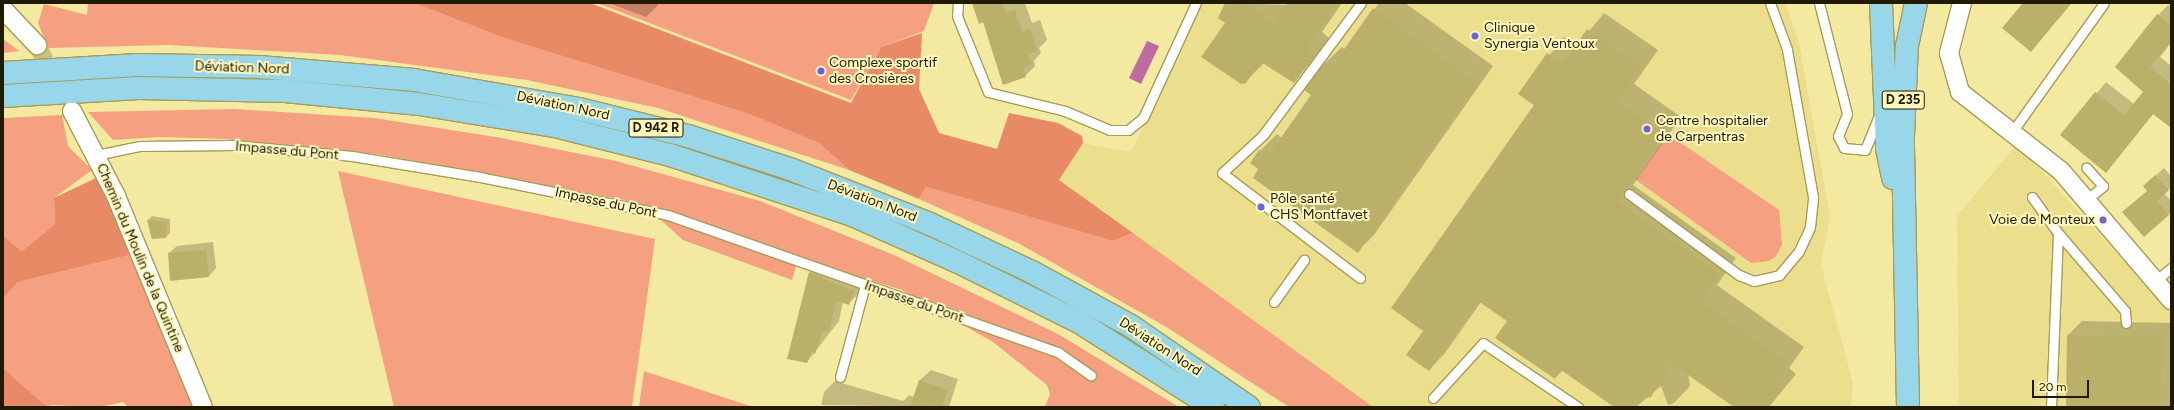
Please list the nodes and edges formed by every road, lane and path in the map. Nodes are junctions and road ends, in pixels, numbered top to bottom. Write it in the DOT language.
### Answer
graph roads {
  1 [pos="958,3"];
  2 [pos="1196,3"];
  3 [pos="1360,3"];
  4 [pos="1770,3"];
  5 [pos="1819,3"];
  6 [pos="1881,3"];
  7 [pos="1916,3"];
  8 [pos="1962,3"];
  9 [pos="2104,3"];
  10 [pos="3,9"];
  11 [pos="37,45"];
  12 [pos="3,73"];
  13 [pos="1884,95"];
  14 [pos="3,96"];
  15 [pos="72,111"];
  16 [pos="2012,132"];
  17 [pos="96,155"];
  18 [pos="2086,167"];
  19 [pos="1629,194"];
  20 [pos="1903,197"];
  21 [pos="2032,197"];
  22 [pos="2086,200"];
  23 [pos="2058,233"];
  24 [pos="1304,260"];
  25 [pos="2171,268"];
  26 [pos="1360,278"];
  27 [pos="2155,281"];
  28 [pos="865,285"];
  29 [pos="2171,300"];
  30 [pos="1274,302"];
  31 [pos="2126,323"];
  32 [pos="1091,375"];
  33 [pos="840,377"];
  34 [pos="1433,398"];
  35 [pos="203,407"];
  36 [pos="1213,407"];
  37 [pos="1249,407"];
  38 [pos="1578,407"];
  39 [pos="1908,407"];
  40 [pos="2051,407"];
  1 -- 2 [label="lane"];
  3 -- 26 [label="lane"];
  4 -- 19 [label="lane"];
  5 -- 13 [label="lane"];
  6 -- 13 [label="main road"];
  7 -- 20 [label="main road, D 235"];
  8 -- 16 [label="street"];
  9 -- 16 [label="lane"];
  10 -- 11 [label="street"];
  12 -- 37 [label="main road, Déviation Nord / D 942 R"];
  13 -- 20 [label="main road"];
  14 -- 36 [label="main road, Déviation Nord"];
  15 -- 17 [label="street, Chemin du Moulin de la Quintine"];
  16 -- 22 [label="street"];
  17 -- 28 [label="lane, Impasse du Pont"];
  17 -- 35 [label="street, Chemin du Moulin de la Quintine"];
  18 -- 22 [label="lane"];
  20 -- 39 [label="main road, D 235"];
  21 -- 23 [label="lane"];
  22 -- 27 [label="street"];
  23 -- 31 [label="lane"];
  23 -- 40 [label="lane"];
  24 -- 30 [label="lane"];
  25 -- 27 [label="lane"];
  27 -- 29 [label="street"];
  28 -- 32 [label="lane, Impasse du Pont"];
  28 -- 33 [label="lane"];
  34 -- 38 [label="lane"];
}
